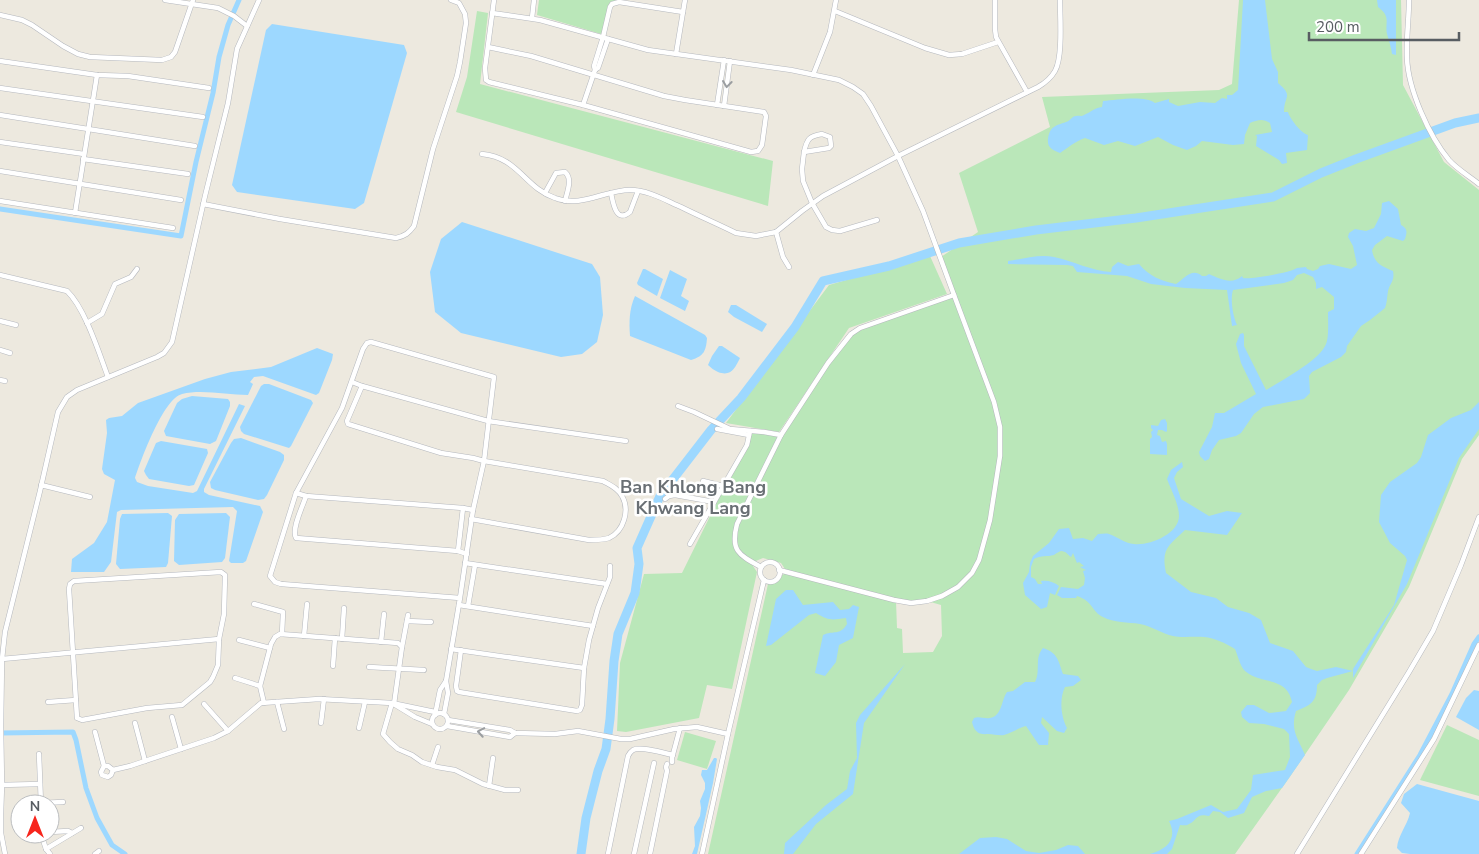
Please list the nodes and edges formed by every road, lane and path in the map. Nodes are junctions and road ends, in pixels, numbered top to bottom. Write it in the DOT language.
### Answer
graph roads {
  1 [pos="165,0"];
  2 [pos="259,0"];
  3 [pos="451,0"];
  4 [pos="494,0"];
  5 [pos="534,0"];
  6 [pos="684,0"];
  7 [pos="836,0"];
  8 [pos="994,0"];
  9 [pos="1060,0"];
  10 [pos="1409,0"];
  11 [pos="192,2"];
  12 [pos="834,11"];
  13 [pos="683,12"];
  14 [pos="492,13"];
  15 [pos="0,15"];
  16 [pos="532,18"];
  17 [pos="247,26"];
  18 [pos="606,38"];
  19 [pos="998,42"];
  20 [pos="488,47"];
  21 [pos="676,54"];
  22 [pos="724,60"];
  23 [pos="0,61"];
  24 [pos="730,61"];
  25 [pos="594,72"];
  26 [pos="97,75"];
  27 [pos="813,75"];
  28 [pos="0,88"];
  29 [pos="209,88"];
  30 [pos="1027,92"];
  31 [pos="92,101"];
  32 [pos="583,105"];
  33 [pos="717,105"];
  34 [pos="724,106"];
  35 [pos="0,115"];
  36 [pos="203,117"];
  37 [pos="88,130"];
  38 [pos="0,142"];
  39 [pos="195,146"];
  40 [pos="804,152"];
  41 [pos="482,154"];
  42 [pos="84,156"];
  43 [pos="898,156"];
  44 [pos="0,171"];
  45 [pos="188,174"];
  46 [pos="79,184"];
  47 [pos="1479,184"];
  48 [pos="638,191"];
  49 [pos="545,193"];
  50 [pos="611,193"];
  51 [pos="181,200"];
  52 [pos="0,201"];
  53 [pos="565,201"];
  54 [pos="812,203"];
  55 [pos="203,204"];
  56 [pos="75,213"];
  57 [pos="877,220"];
  58 [pos="174,228"];
  59 [pos="776,232"];
  60 [pos="789,268"];
  61 [pos="137,269"];
  62 [pos="0,275"];
  63 [pos="954,295"];
  64 [pos="0,321"];
  65 [pos="87,323"];
  66 [pos="16,325"];
  67 [pos="0,350"];
  68 [pos="10,352"];
  69 [pos="108,377"];
  70 [pos="352,382"];
  71 [pos="362,386"];
  72 [pos="678,406"];
  73 [pos="488,421"];
  74 [pos="749,433"];
  75 [pos="781,435"];
  76 [pos="626,441"];
  77 [pos="484,461"];
  78 [pos="703,482"];
  79 [pos="41,485"];
  80 [pos="723,486"];
  81 [pos="296,493"];
  82 [pos="306,496"];
  83 [pos="90,497"];
  84 [pos="666,499"];
  85 [pos="714,502"];
  86 [pos="463,508"];
  87 [pos="472,510"];
  88 [pos="1479,517"];
  89 [pos="471,520"];
  90 [pos="690,544"];
  91 [pos="458,552"];
  92 [pos="467,554"];
  93 [pos="465,563"];
  94 [pos="475,565"];
  95 [pos="610,566"];
  96 [pos="761,567"];
  97 [pos="779,570"];
  98 [pos="764,580"];
  99 [pos="607,584"];
  100 [pos="460,598"];
  101 [pos="254,604"];
  102 [pos="307,604"];
  103 [pos="459,605"];
  104 [pos="468,606"];
  105 [pos="344,608"];
  106 [pos="384,614"];
  107 [pos="408,615"];
  108 [pos="406,621"];
  109 [pos="431,622"];
  110 [pos="593,626"];
  111 [pos="282,634"];
  112 [pos="304,636"];
  113 [pos="334,638"];
  114 [pos="219,639"];
  115 [pos="342,639"];
  116 [pos="239,640"];
  117 [pos="382,642"];
  118 [pos="1479,645"];
  119 [pos="402,647"];
  120 [pos="270,648"];
  121 [pos="451,649"];
  122 [pos="461,650"];
  123 [pos="73,652"];
  124 [pos="2,659"];
  125 [pos="333,666"];
  126 [pos="369,667"];
  127 [pos="399,668"];
  128 [pos="584,668"];
  129 [pos="424,670"];
  130 [pos="235,678"];
  131 [pos="446,681"];
  132 [pos="260,686"];
  133 [pos="324,699"];
  134 [pos="76,700"];
  135 [pos="48,702"];
  136 [pos="278,702"];
  137 [pos="365,702"];
  138 [pos="264,703"];
  139 [pos="393,703"];
  140 [pos="204,704"];
  141 [pos="435,714"];
  142 [pos="444,714"];
  143 [pos="172,717"];
  144 [pos="448,720"];
  145 [pos="135,723"];
  146 [pos="321,723"];
  147 [pos="432,724"];
  148 [pos="0,726"];
  149 [pos="447,726"];
  150 [pos="359,728"];
  151 [pos="680,728"];
  152 [pos="284,729"];
  153 [pos="228,731"];
  154 [pos="95,732"];
  155 [pos="515,733"];
  156 [pos="728,734"];
  157 [pos="181,748"];
  158 [pos="438,748"];
  159 [pos="39,754"];
  160 [pos="493,758"];
  161 [pos="144,761"];
  162 [pos="670,761"];
  163 [pos="654,763"];
  164 [pos="432,765"];
  165 [pos="104,766"];
  166 [pos="113,770"];
  167 [pos="40,784"];
  168 [pos="1,785"];
  169 [pos="489,786"];
  170 [pos="518,790"];
  171 [pos="41,794"];
  172 [pos="60,802"];
  173 [pos="63,802"];
  174 [pos="81,828"];
  175 [pos="60,831"];
  176 [pos="72,833"];
  177 [pos="44,844"];
  178 [pos="46,849"];
  179 [pos="5,854"];
  180 [pos="50,854"];
  181 [pos="608,854"];
  182 [pos="634,854"];
  183 [pos="650,854"];
  184 [pos="702,854"];
  185 [pos="1297,854"];
  186 [pos="1361,854"];
  1 -- 11 [label="street"];
  2 -- 17 [label="street"];
  3 -- 55 [label="street"];
  4 -- 14 [label="street"];
  5 -- 16 [label="street"];
  6 -- 13 [label="street"];
  7 -- 12 [label="street"];
  8 -- 19 [label="street"];
  9 -- 30 [label="street"];
  10 -- 47 [label="street"];
  11 -- 15 [label="street"];
  11 -- 17 [label="street"];
  12 -- 19 [label="street"];
  12 -- 27 [label="street"];
  13 -- 18 [label="street"];
  13 -- 21 [label="street"];
  14 -- 16 [label="street"];
  14 -- 20 [label="street"];
  16 -- 18 [label="street"];
  17 -- 55 [label="street"];
  18 -- 21 [label="street"];
  18 -- 25 [label="street"];
  19 -- 30 [label="street"];
  20 -- 25 [label="street"];
  20 -- 32 [label="street"];
  21 -- 22 [label="street"];
  22 -- 24 [label="street"];
  22 -- 33 [label="street"];
  23 -- 26 [label="street"];
  24 -- 27 [label="street"];
  24 -- 34 [label="street, one-way"];
  25 -- 32 [label="street"];
  25 -- 33 [label="street"];
  26 -- 29 [label="street"];
  26 -- 31 [label="street"];
  27 -- 43 [label="street"];
  28 -- 31 [label="street"];
  30 -- 43 [label="street"];
  31 -- 36 [label="street"];
  31 -- 37 [label="street"];
  32 -- 34 [label="street"];
  33 -- 34 [label="street"];
  35 -- 37 [label="street"];
  37 -- 39 [label="street"];
  37 -- 42 [label="street"];
  38 -- 42 [label="street"];
  40 -- 40 [label="street"];
  40 -- 54 [label="street"];
  41 -- 49 [label="street"];
  42 -- 45 [label="street"];
  42 -- 46 [label="street"];
  43 -- 54 [label="street"];
  43 -- 63 [label="street"];
  44 -- 46 [label="street"];
  46 -- 51 [label="street"];
  46 -- 56 [label="street"];
  48 -- 50 [label="street"];
  48 -- 50 [label="street"];
  48 -- 59 [label="street"];
  49 -- 53 [label="street"];
  49 -- 53 [label="street"];
  50 -- 53 [label="street"];
  52 -- 56 [label="street"];
  54 -- 57 [label="street"];
  54 -- 59 [label="street"];
  55 -- 69 [label="street"];
  56 -- 58 [label="street"];
  59 -- 60 [label="street"];
  61 -- 65 [label="street"];
  62 -- 65 [label="street"];
  63 -- 75 [label="street"];
  63 -- 97 [label="street"];
  64 -- 66 [label="street"];
  65 -- 69 [label="street"];
  67 -- 68 [label="street"];
  69 -- 79 [label="street"];
  70 -- 71 [label="street"];
  70 -- 73 [label="street"];
  70 -- 81 [label="street"];
  71 -- 73 [label="street"];
  71 -- 77 [label="street"];
  72 -- 74 [label="street"];
  73 -- 76 [label="street"];
  73 -- 77 [label="street"];
  74 -- 75 [label="street"];
  74 -- 80 [label="street"];
  75 -- 96 [label="street"];
  77 -- 87 [label="street"];
  77 -- 89 [label="street"];
  78 -- 80 [label="street"];
  79 -- 83 [label="street"];
  79 -- 124 [label="street"];
  80 -- 85 [label="street"];
  81 -- 82 [label="street"];
  81 -- 100 [label="street"];
  82 -- 86 [label="street"];
  82 -- 91 [label="street"];
  84 -- 85 [label="street"];
  85 -- 90 [label="street"];
  86 -- 87 [label="street"];
  86 -- 91 [label="street"];
  87 -- 89 [label="street"];
  88 -- 185 [label="street"];
  89 -- 92 [label="street"];
  91 -- 92 [label="street"];
  92 -- 93 [label="street"];
  93 -- 94 [label="street"];
  93 -- 100 [label="street"];
  94 -- 99 [label="street"];
  94 -- 104 [label="street"];
  95 -- 99 [label="street"];
  96 -- 97 [label="street"];
  96 -- 98 [label="street"];
  97 -- 98 [label="street"];
  98 -- 156 [label="street"];
  99 -- 110 [label="street"];
  100 -- 103 [label="street"];
  101 -- 111 [label="street"];
  102 -- 112 [label="street"];
  103 -- 104 [label="street"];
  103 -- 121 [label="street"];
  104 -- 110 [label="street"];
  105 -- 115 [label="street"];
  106 -- 117 [label="street"];
  107 -- 108 [label="street"];
  108 -- 109 [label="street"];
  108 -- 119 [label="street"];
  110 -- 128 [label="street"];
  111 -- 112 [label="street"];
  111 -- 120 [label="street"];
  112 -- 113 [label="street"];
  113 -- 115 [label="street"];
  113 -- 125 [label="street"];
  114 -- 123 [label="street"];
  114 -- 123 [label="street"];
  114 -- 134 [label="street"];
  115 -- 117 [label="street"];
  116 -- 120 [label="street"];
  117 -- 119 [label="street"];
  118 -- 186 [label="street"];
  119 -- 127 [label="street"];
  120 -- 132 [label="street"];
  121 -- 122 [label="street"];
  121 -- 131 [label="street"];
  122 -- 128 [label="street"];
  122 -- 128 [label="street"];
  123 -- 124 [label="street"];
  123 -- 134 [label="street"];
  124 -- 148 [label="street"];
  126 -- 127 [label="street"];
  127 -- 129 [label="street"];
  127 -- 139 [label="street"];
  130 -- 132 [label="street"];
  131 -- 141 [label="street"];
  131 -- 142 [label="street"];
  132 -- 138 [label="street"];
  133 -- 136 [label="street"];
  133 -- 137 [label="street"];
  133 -- 146 [label="street"];
  134 -- 135 [label="street"];
  136 -- 138 [label="street"];
  136 -- 152 [label="street"];
  137 -- 139 [label="street"];
  137 -- 150 [label="street"];
  138 -- 153 [label="street"];
  139 -- 141 [label="street"];
  139 -- 147 [label="street"];
  139 -- 164 [label="street"];
  140 -- 153 [label="street"];
  141 -- 142 [label="street"];
  141 -- 147 [label="street"];
  142 -- 144 [label="street"];
  143 -- 157 [label="street"];
  144 -- 149 [label="street"];
  144 -- 155 [label="street"];
  145 -- 161 [label="street"];
  147 -- 149 [label="street"];
  148 -- 168 [label="street"];
  155 -- 149 [label="street, one-way"];
  151 -- 155 [label="street"];
  151 -- 156 [label="street"];
  151 -- 162 [label="street"];
  153 -- 157 [label="street"];
  154 -- 165 [label="street"];
  156 -- 184 [label="street"];
  157 -- 161 [label="street"];
  158 -- 164 [label="street"];
  159 -- 167 [label="street"];
  160 -- 169 [label="street"];
  161 -- 166 [label="street"];
  162 -- 181 [label="street"];
  162 -- 183 [label="street"];
  163 -- 182 [label="street"];
  164 -- 169 [label="street"];
  165 -- 166 [label="street"];
  165 -- 166 [label="street"];
  167 -- 168 [label="street"];
  167 -- 171 [label="street"];
  168 -- 179 [label="street"];
  169 -- 170 [label="street"];
  172 -- 173 [label="street"];
  174 -- 176 [label="street"];
  175 -- 176 [label="street"];
  176 -- 178 [label="street"];
  177 -- 178 [label="street"];
  178 -- 180 [label="street"];
}
